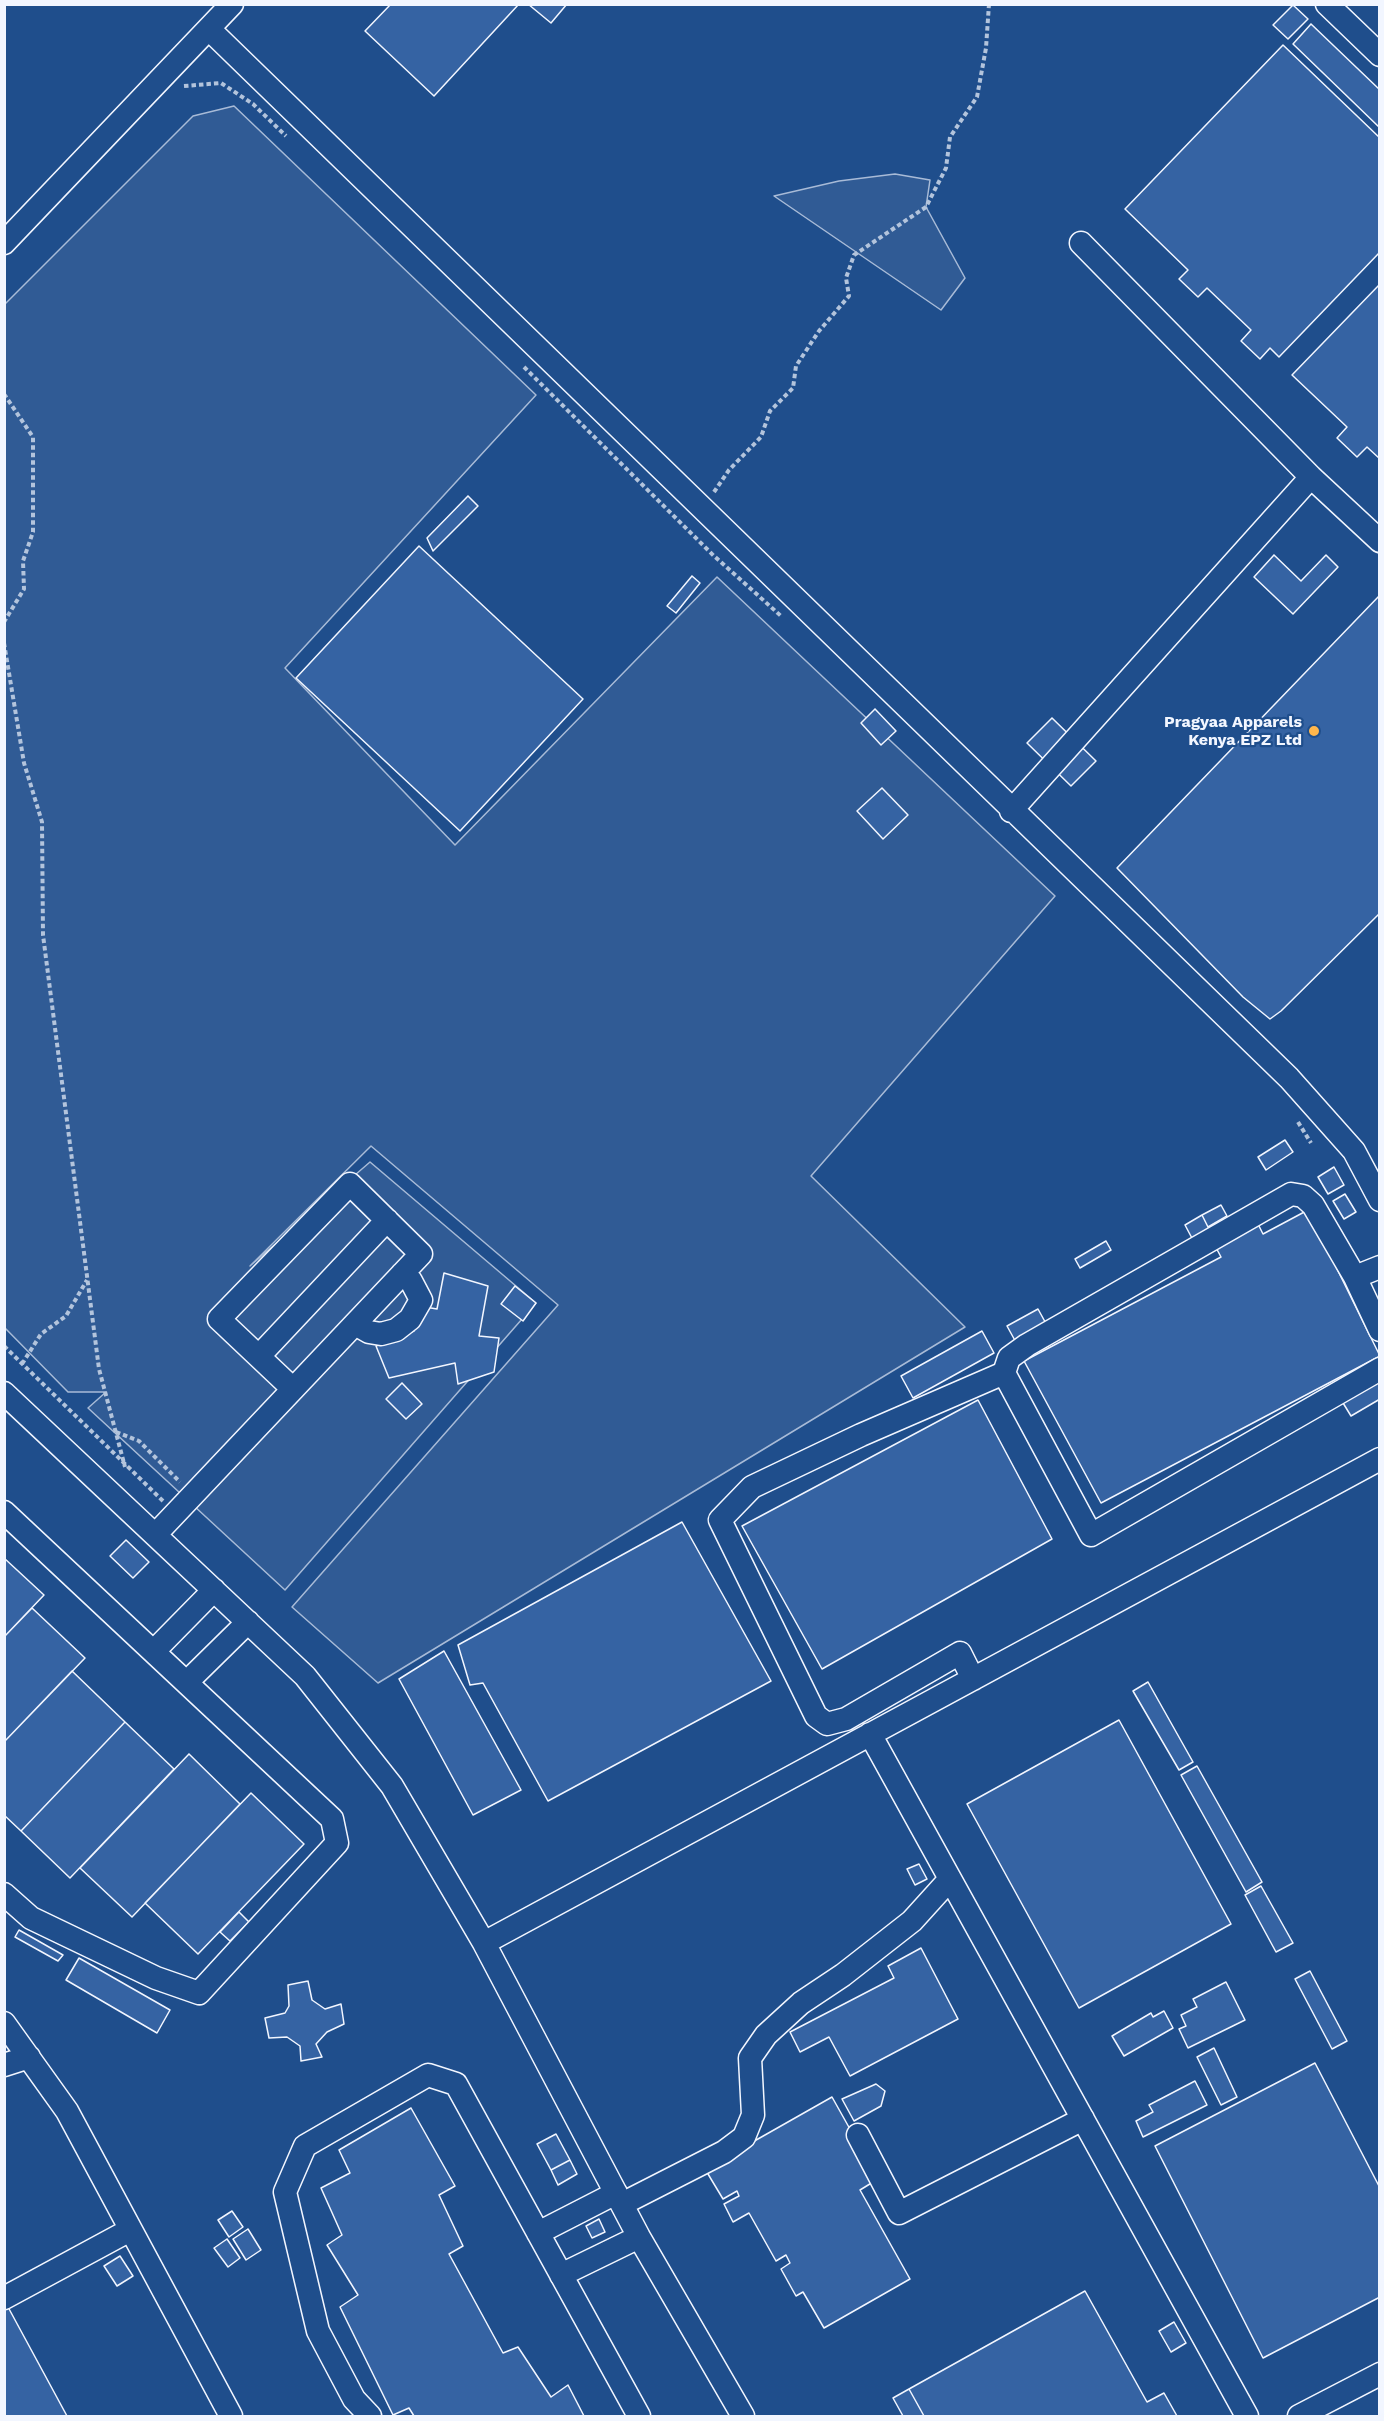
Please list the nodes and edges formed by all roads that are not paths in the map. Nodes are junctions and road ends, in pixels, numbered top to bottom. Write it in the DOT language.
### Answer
graph roads {
  1 [pos="232,4"];
  2 [pos="1327,4"];
  3 [pos="210,30"];
  4 [pos="1380,55"];
  5 [pos="4,243"];
  6 [pos="1081,243"];
  7 [pos="1311,477"];
  8 [pos="1380,541"];
  9 [pos="1011,811"];
  10 [pos="1380,1200"];
  11 [pos="387,1220"];
  12 [pos="1380,1267"];
  13 [pos="402,1274"];
  14 [pos="1355,1277"];
  15 [pos="355,1324"];
  16 [pos="1380,1330"];
  17 [pos="259,1356"];
  18 [pos="1380,1370"];
  19 [pos="1004,1373"];
  20 [pos="293,1389"];
  21 [pos="4,1393"];
  22 [pos="1380,1459"];
  23 [pos="4,1512"];
  24 [pos="155,1534"];
  25 [pos="214,1590"];
  26 [pos="248,1622"];
  27 [pos="154,1651"];
  28 [pos="973,1678"];
  29 [pos="186,1682"];
  30 [pos="870,1734"];
  31 [pos="950,1879"];
  32 [pos="4,1894"];
  33 [pos="484,1943"];
  34 [pos="4,2023"];
  35 [pos="28,2057"];
  36 [pos="4,2065"];
  37 [pos="1083,2119"];
  38 [pos="858,2135"];
  39 [pos="619,2199"];
  40 [pos="130,2230"];
  41 [pos="538,2233"];
  42 [pos="639,2237"];
  43 [pos="561,2275"];
  44 [pos="4,2298"];
  45 [pos="1380,2374"];
  46 [pos="231,2416"];
  47 [pos="370,2416"];
  48 [pos="639,2416"];
  49 [pos="743,2416"];
  50 [pos="1247,2416"];
  51 [pos="1299,2416"];
  1 -- 3 [label="street"];
  2 -- 4 [label="street"];
  3 -- 5 [label="street"];
  3 -- 9 [label="street"];
  6 -- 7 [label="street"];
  7 -- 8 [label="street"];
  7 -- 9 [label="street"];
  9 -- 10 [label="street"];
  11 -- 13 [label="street"];
  11 -- 17 [label="street"];
  11 -- 17 [label="street"];
  12 -- 14 [label="street"];
  13 -- 15 [label="street"];
  13 -- 15 [label="street"];
  14 -- 16 [label="street"];
  14 -- 19 [label="street"];
  15 -- 20 [label="street"];
  17 -- 20 [label="street"];
  18 -- 19 [label="street"];
  19 -- 28 [label="street"];
  20 -- 24 [label="street"];
  21 -- 24 [label="street"];
  22 -- 28 [label="street"];
  23 -- 27 [label="street"];
  24 -- 25 [label="street"];
  25 -- 26 [label="street"];
  25 -- 27 [label="street"];
  26 -- 29 [label="street"];
  26 -- 33 [label="street"];
  27 -- 29 [label="street"];
  28 -- 30 [label="street"];
  29 -- 32 [label="street"];
  30 -- 31 [label="street"];
  30 -- 33 [label="street"];
  31 -- 37 [label="street"];
  31 -- 39 [label="street"];
  33 -- 39 [label="street"];
  34 -- 35 [label="street"];
  35 -- 36 [label="street"];
  35 -- 40 [label="street"];
  37 -- 38 [label="street"];
  37 -- 50 [label="street"];
  39 -- 41 [label="street"];
  39 -- 42 [label="street"];
  40 -- 44 [label="street"];
  40 -- 46 [label="street"];
  41 -- 43 [label="street"];
  41 -- 47 [label="street"];
  42 -- 43 [label="street"];
  42 -- 49 [label="street"];
  43 -- 48 [label="street"];
  45 -- 51 [label="street"];
}
